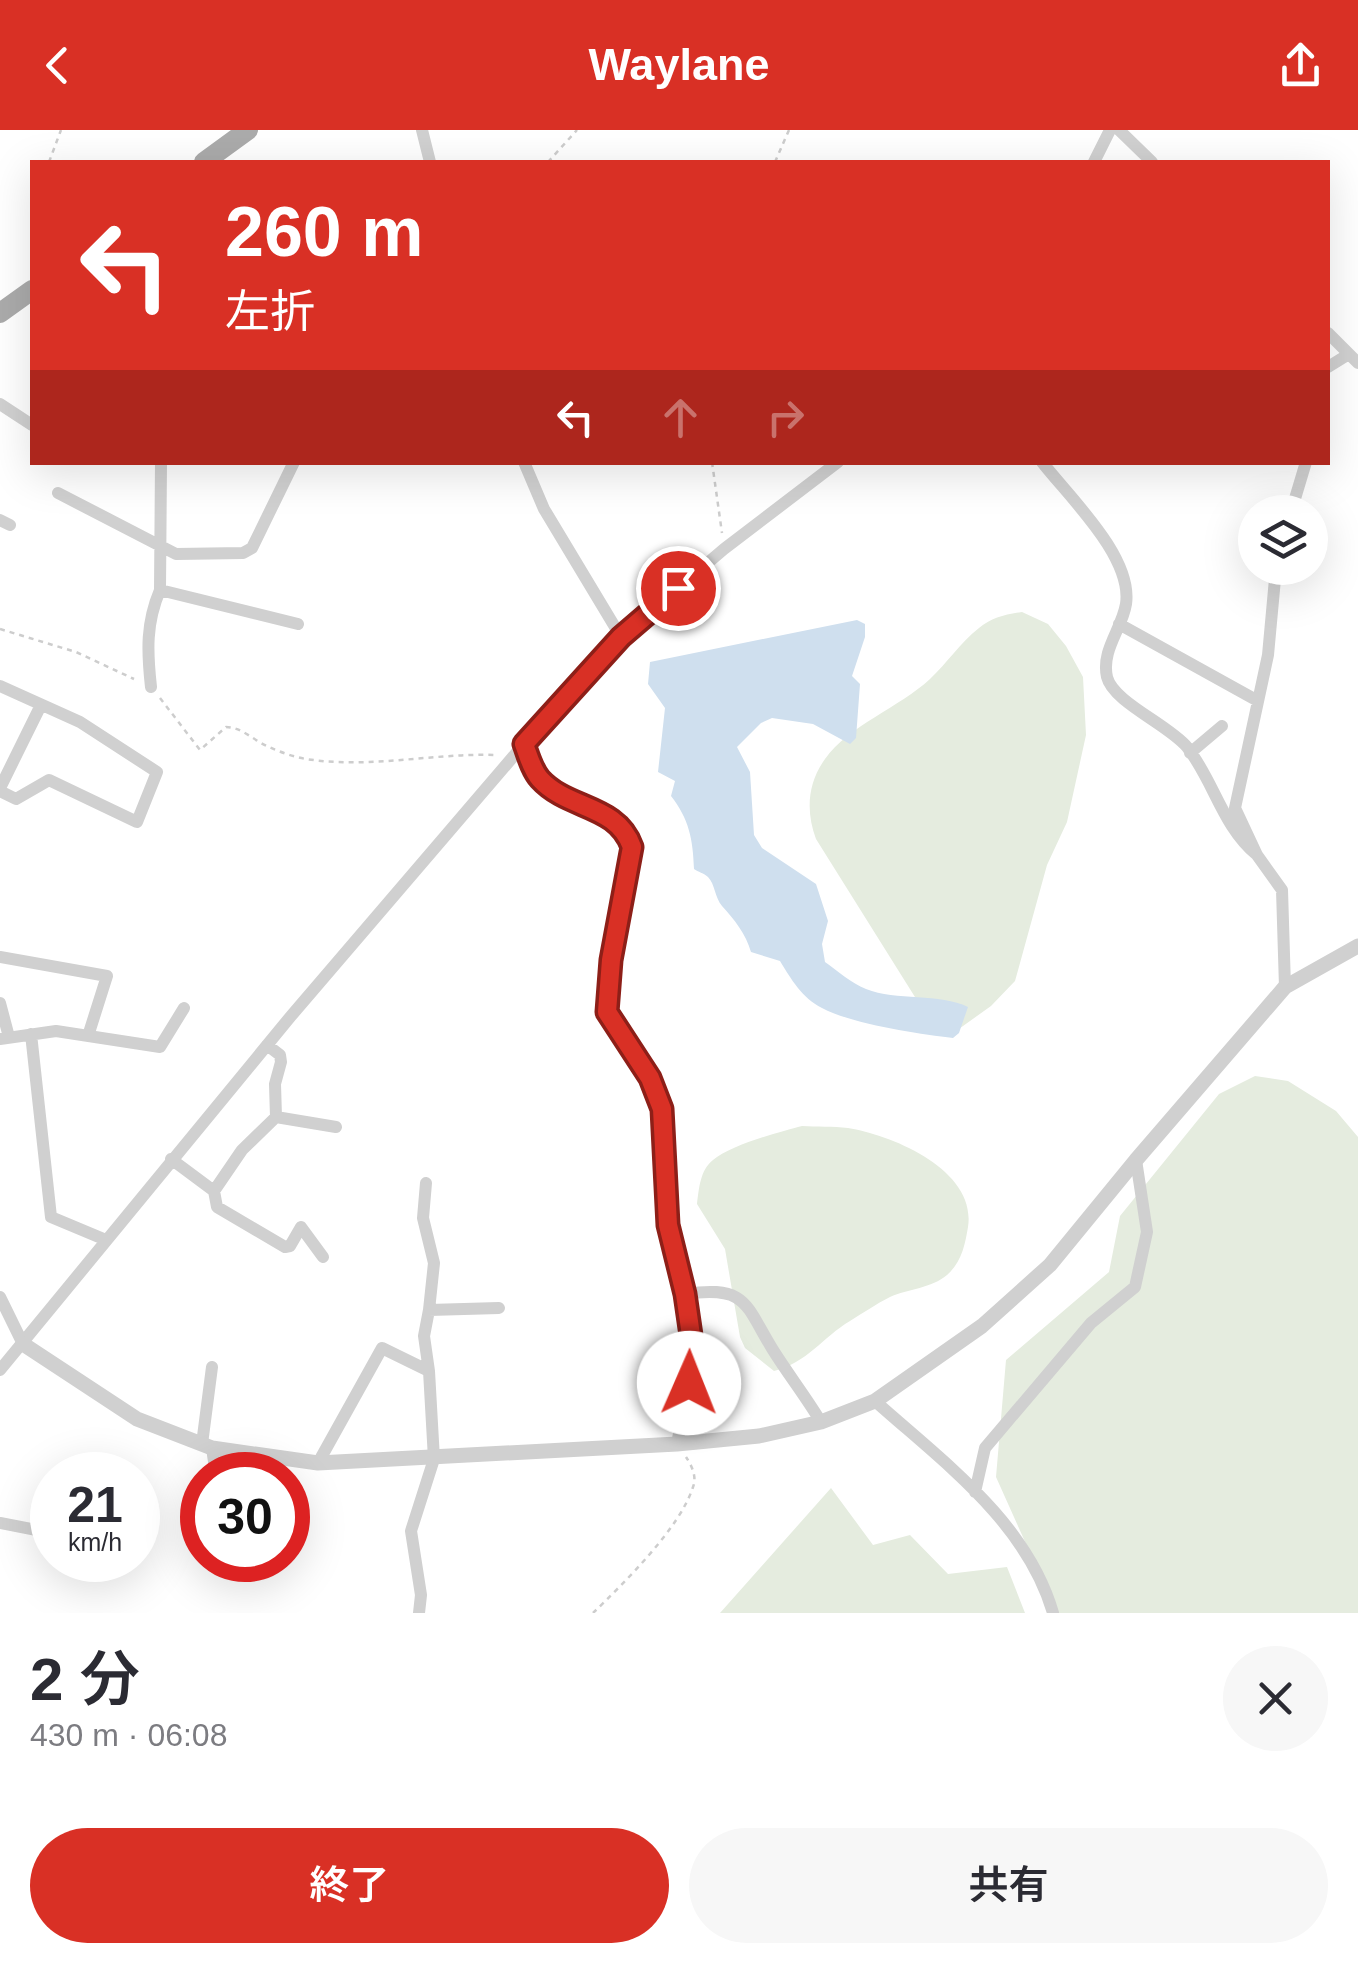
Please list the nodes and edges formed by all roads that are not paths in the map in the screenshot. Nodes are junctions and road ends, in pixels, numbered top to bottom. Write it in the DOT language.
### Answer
graph roads {
  1 [pos="248,130"];
  2 [pos="422,130"];
  3 [pos="1110,130"];
  4 [pos="1119,130"];
  5 [pos="1100,159"];
  6 [pos="207,160"];
  7 [pos="430,160"];
  8 [pos="1150,160"];
  9 [pos="30,291"];
  10 [pos="0,313"];
  11 [pos="1330,335"];
  12 [pos="1354,358"];
  13 [pos="1330,365"];
  14 [pos="0,404"];
  15 [pos="30,424"];
  16 [pos="161,465"];
  17 [pos="299,465"];
  18 [pos="525,465"];
  19 [pos="834,465"];
  20 [pos="1044,465"];
  21 [pos="1305,465"];
  22 [pos="58,493"];
  23 [pos="1296,495"];
  24 [pos="160,548"];
  25 [pos="1274,585"];
  26 [pos="160,590"];
  27 [pos="298,624"];
  28 [pos="1119,624"];
  29 [pos="621,637"];
  30 [pos="0,686"];
  31 [pos="151,686"];
  32 [pos="1258,701"];
  33 [pos="41,705"];
  34 [pos="1222,726"];
  35 [pos="524,744"];
  36 [pos="1190,753"];
  37 [pos="0,790"];
  38 [pos="1257,855"];
  39 [pos="1358,946"];
  40 [pos="0,957"];
  41 [pos="1285,987"];
  42 [pos="0,1004"];
  43 [pos="184,1008"];
  44 [pos="32,1034"];
  45 [pos="88,1036"];
  46 [pos="4,1038"];
  47 [pos="267,1045"];
  48 [pos="276,1117"];
  49 [pos="336,1127"];
  50 [pos="172,1160"];
  51 [pos="1136,1160"];
  52 [pos="426,1184"];
  53 [pos="214,1191"];
  54 [pos="106,1240"];
  55 [pos="323,1257"];
  56 [pos="685,1294"];
  57 [pos="0,1297"];
  58 [pos="499,1308"];
  59 [pos="429,1310"];
  60 [pos="3,1315"];
  61 [pos="23,1344"];
  62 [pos="212,1367"];
  63 [pos="0,1370"];
  64 [pos="429,1371"];
  65 [pos="875,1401"];
  66 [pos="821,1422"];
  67 [pos="677,1444"];
  68 [pos="207,1446"];
  69 [pos="209,1452"];
  70 [pos="434,1459"];
  71 [pos="318,1463"];
  72 [pos="975,1492"];
  73 [pos="0,1524"];
  74 [pos="30,1529"];
  75 [pos="420,1613"];
  76 [pos="1053,1613"];
  1 -- 6 [label="main road"];
  2 -- 7 [label="street"];
  3 -- 5 [label="street"];
  4 -- 8 [label="street"];
  9 -- 10 [label="main road"];
  11 -- 12 [label="street"];
  12 -- 13 [label="street"];
  14 -- 15 [label="street"];
  16 -- 24 [label="street"];
  17 -- 24 [label="street"];
  18 -- 29 [label="street"];
  19 -- 29 [label="street"];
  20 -- 28 [label="street"];
  21 -- 23 [label="street"];
  22 -- 24 [label="street"];
  24 -- 26 [label="street"];
  25 -- 32 [label="street"];
  26 -- 27 [label="street"];
  26 -- 31 [label="street"];
  28 -- 32 [label="street"];
  28 -- 36 [label="street"];
  29 -- 35 [label="street"];
  30 -- 33 [label="street"];
  32 -- 38 [label="street"];
  33 -- 37 [label="street"];
  33 -- 37 [label="street"];
  34 -- 36 [label="street"];
  35 -- 47 [label="street"];
  35 -- 56 [label="street"];
  36 -- 38 [label="street"];
  38 -- 41 [label="street"];
  39 -- 41 [label="street"];
  40 -- 45 [label="street"];
  41 -- 51 [label="street"];
  42 -- 46 [label="street"];
  43 -- 45 [label="street"];
  44 -- 45 [label="street"];
  44 -- 46 [label="street"];
  44 -- 54 [label="street"];
  47 -- 48 [label="street"];
  47 -- 50 [label="street"];
  48 -- 49 [label="street"];
  48 -- 53 [label="street"];
  50 -- 53 [label="street"];
  50 -- 54 [label="street"];
  51 -- 65 [label="street"];
  51 -- 72 [label="street"];
  52 -- 59 [label="street"];
  53 -- 55 [label="street"];
  54 -- 61 [label="street"];
  56 -- 66 [label="street"];
  56 -- 67 [label="street"];
  57 -- 60 [label="street"];
  58 -- 59 [label="street"];
  59 -- 64 [label="street"];
  60 -- 61 [label="street"];
  61 -- 63 [label="street"];
  61 -- 68 [label="street"];
  62 -- 68 [label="street"];
  64 -- 70 [label="street"];
  64 -- 71 [label="street"];
  65 -- 66 [label="street"];
  65 -- 72 [label="street"];
  66 -- 67 [label="street"];
  67 -- 70 [label="street"];
  68 -- 69 [label="street"];
  68 -- 71 [label="street"];
  70 -- 71 [label="street"];
  70 -- 75 [label="street"];
  72 -- 76 [label="street"];
  73 -- 74 [label="street"];
}
